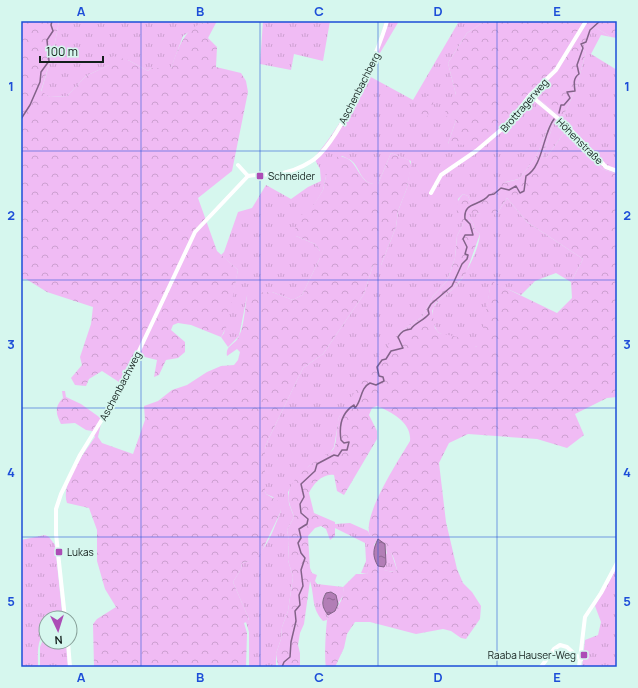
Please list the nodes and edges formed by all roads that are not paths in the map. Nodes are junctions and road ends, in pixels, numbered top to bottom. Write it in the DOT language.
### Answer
graph roads {
  1 [pos="387,21"];
  2 [pos="586,21"];
  3 [pos="535,90"];
  4 [pos="238,165"];
  5 [pos="617,171"];
  6 [pos="248,176"];
  7 [pos="431,193"];
  8 [pos="617,562"];
  9 [pos="64,610"];
  10 [pos="69,650"];
  11 [pos="580,660"];
  12 [pos="70,667"];
  13 [pos="541,667"];
  14 [pos="579,667"];
  1 -- 6 [label="street, Aschenbachberg"];
  2 -- 3 [label="street, Brottragerweg"];
  3 -- 5 [label="street, Höhenstraße"];
  3 -- 7 [label="street, Brottragerweg"];
  4 -- 6 [label="street"];
  6 -- 9 [label="street, Aschenbachweg"];
  8 -- 11 [label="street"];
  10 -- 12 [label="street"];
  11 -- 13 [label="street"];
  11 -- 14 [label="street"];
}
